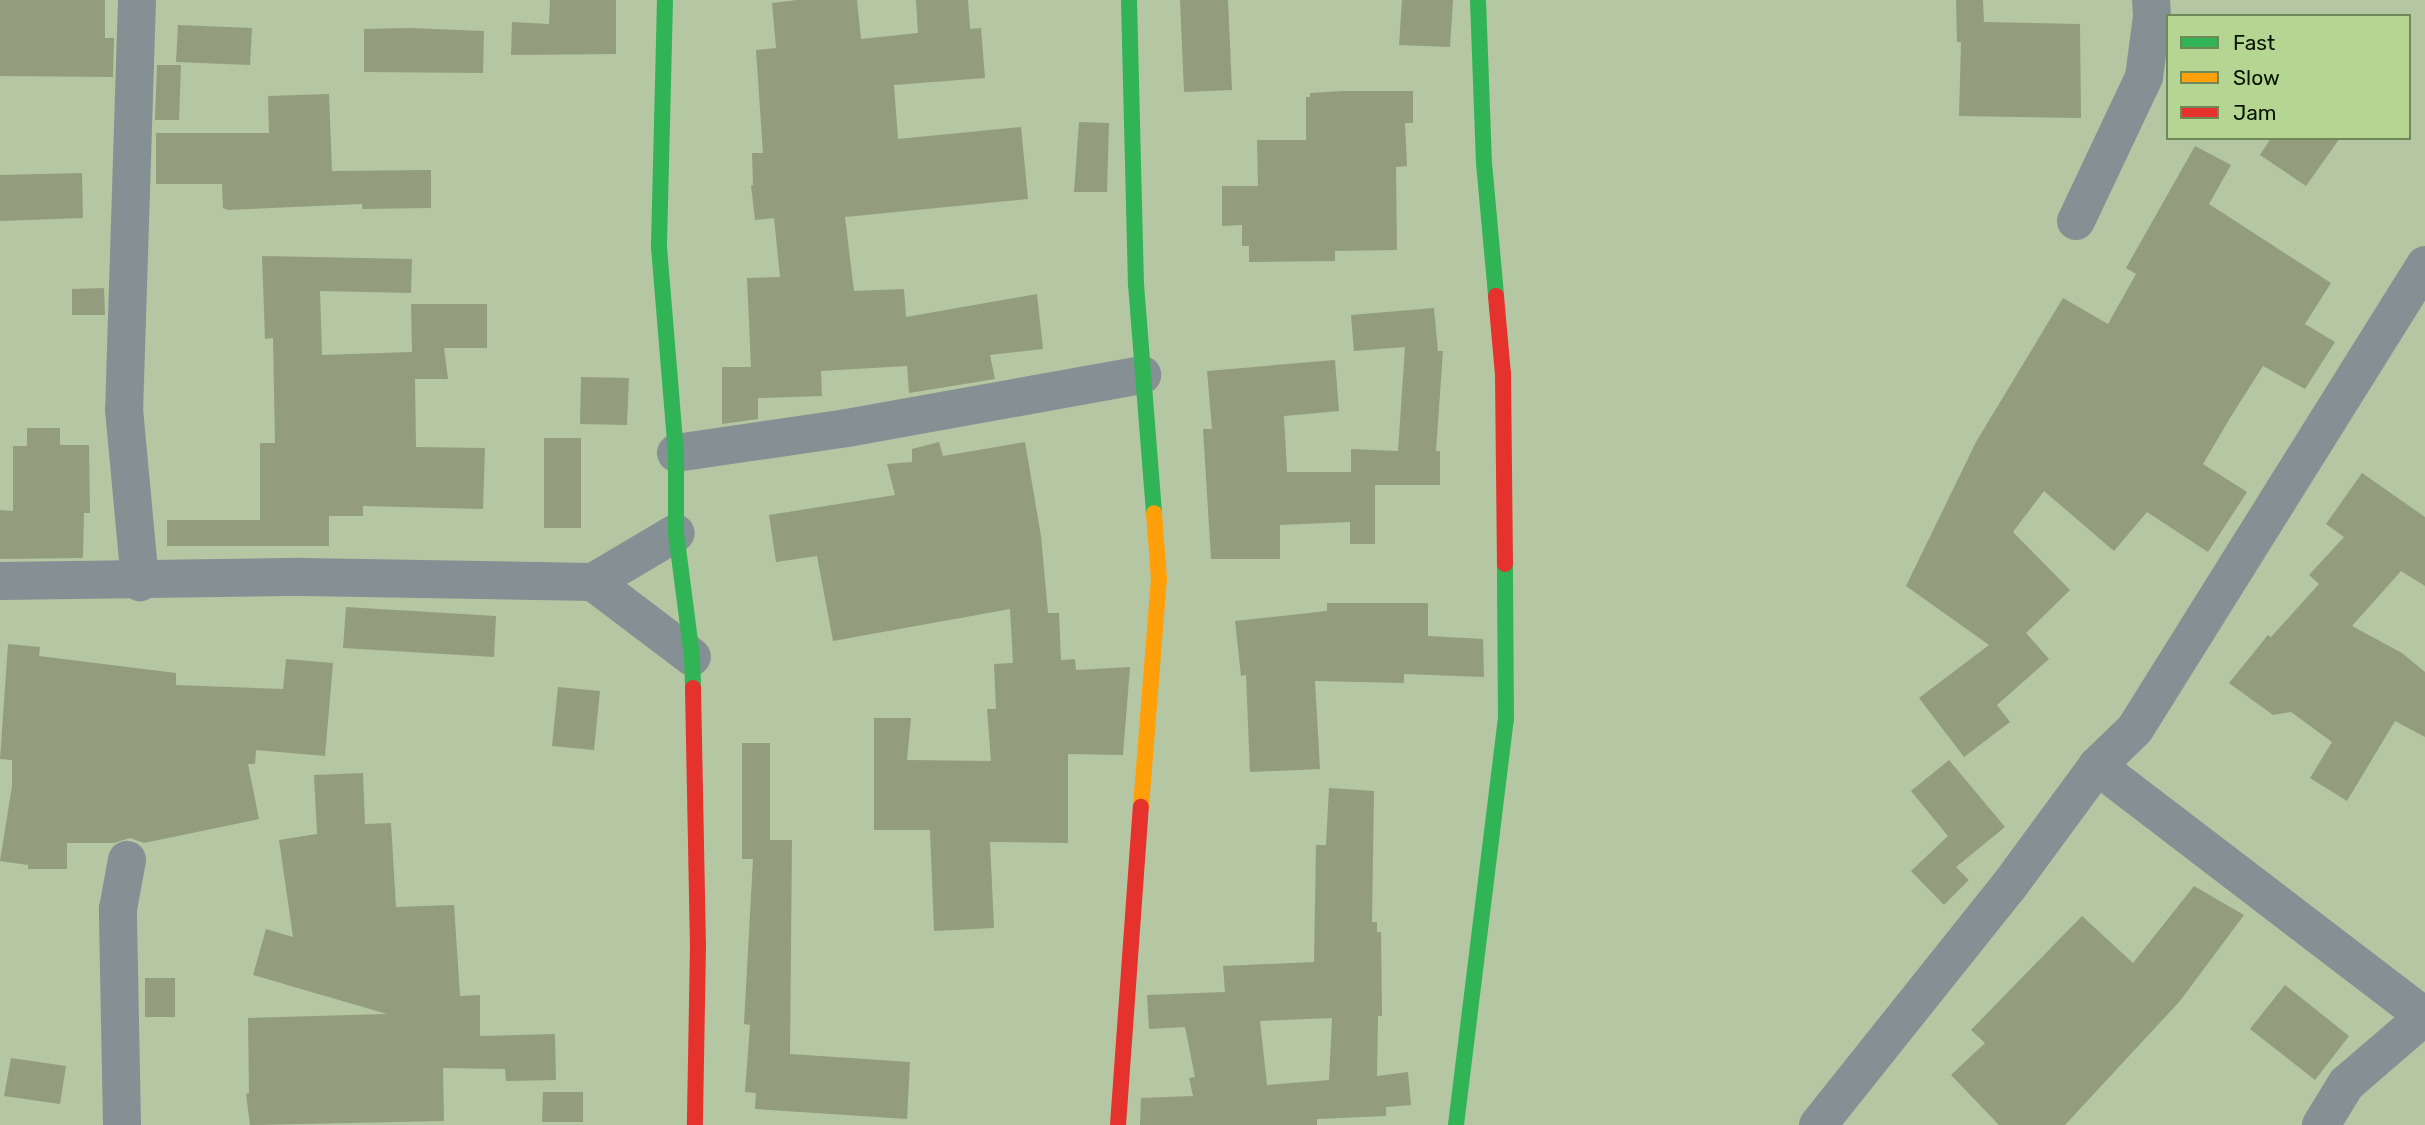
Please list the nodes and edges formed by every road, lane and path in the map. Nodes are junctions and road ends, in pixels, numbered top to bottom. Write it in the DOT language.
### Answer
graph roads {
  1 [pos="137,0"];
  2 [pos="665,0"];
  3 [pos="1129,0"];
  4 [pos="1478,0"];
  5 [pos="2151,0"];
  6 [pos="2076,221"];
  7 [pos="2425,265"];
  8 [pos="1142,375"];
  9 [pos="676,453"];
  10 [pos="676,533"];
  11 [pos="0,582"];
  12 [pos="140,582"];
  13 [pos="593,582"];
  14 [pos="692,657"];
  15 [pos="2097,766"];
  16 [pos="127,860"];
  17 [pos="2425,1016"];
  18 [pos="122,1125"];
  19 [pos="695,1125"];
  20 [pos="1118,1125"];
  21 [pos="1456,1125"];
  22 [pos="1818,1125"];
  23 [pos="2321,1125"];
  1 -- 12 [label="street"];
  2 -- 9 [label="street"];
  3 -- 8 [label="street"];
  4 -- 21 [label="street"];
  5 -- 6 [label="street"];
  7 -- 15 [label="street"];
  8 -- 9 [label="street"];
  8 -- 20 [label="street"];
  9 -- 10 [label="street"];
  10 -- 13 [label="street"];
  10 -- 14 [label="street"];
  11 -- 12 [label="street"];
  12 -- 13 [label="street"];
  13 -- 14 [label="street"];
  14 -- 19 [label="street"];
  15 -- 17 [label="street"];
  15 -- 22 [label="street"];
  16 -- 18 [label="street"];
  17 -- 23 [label="street"];
}
